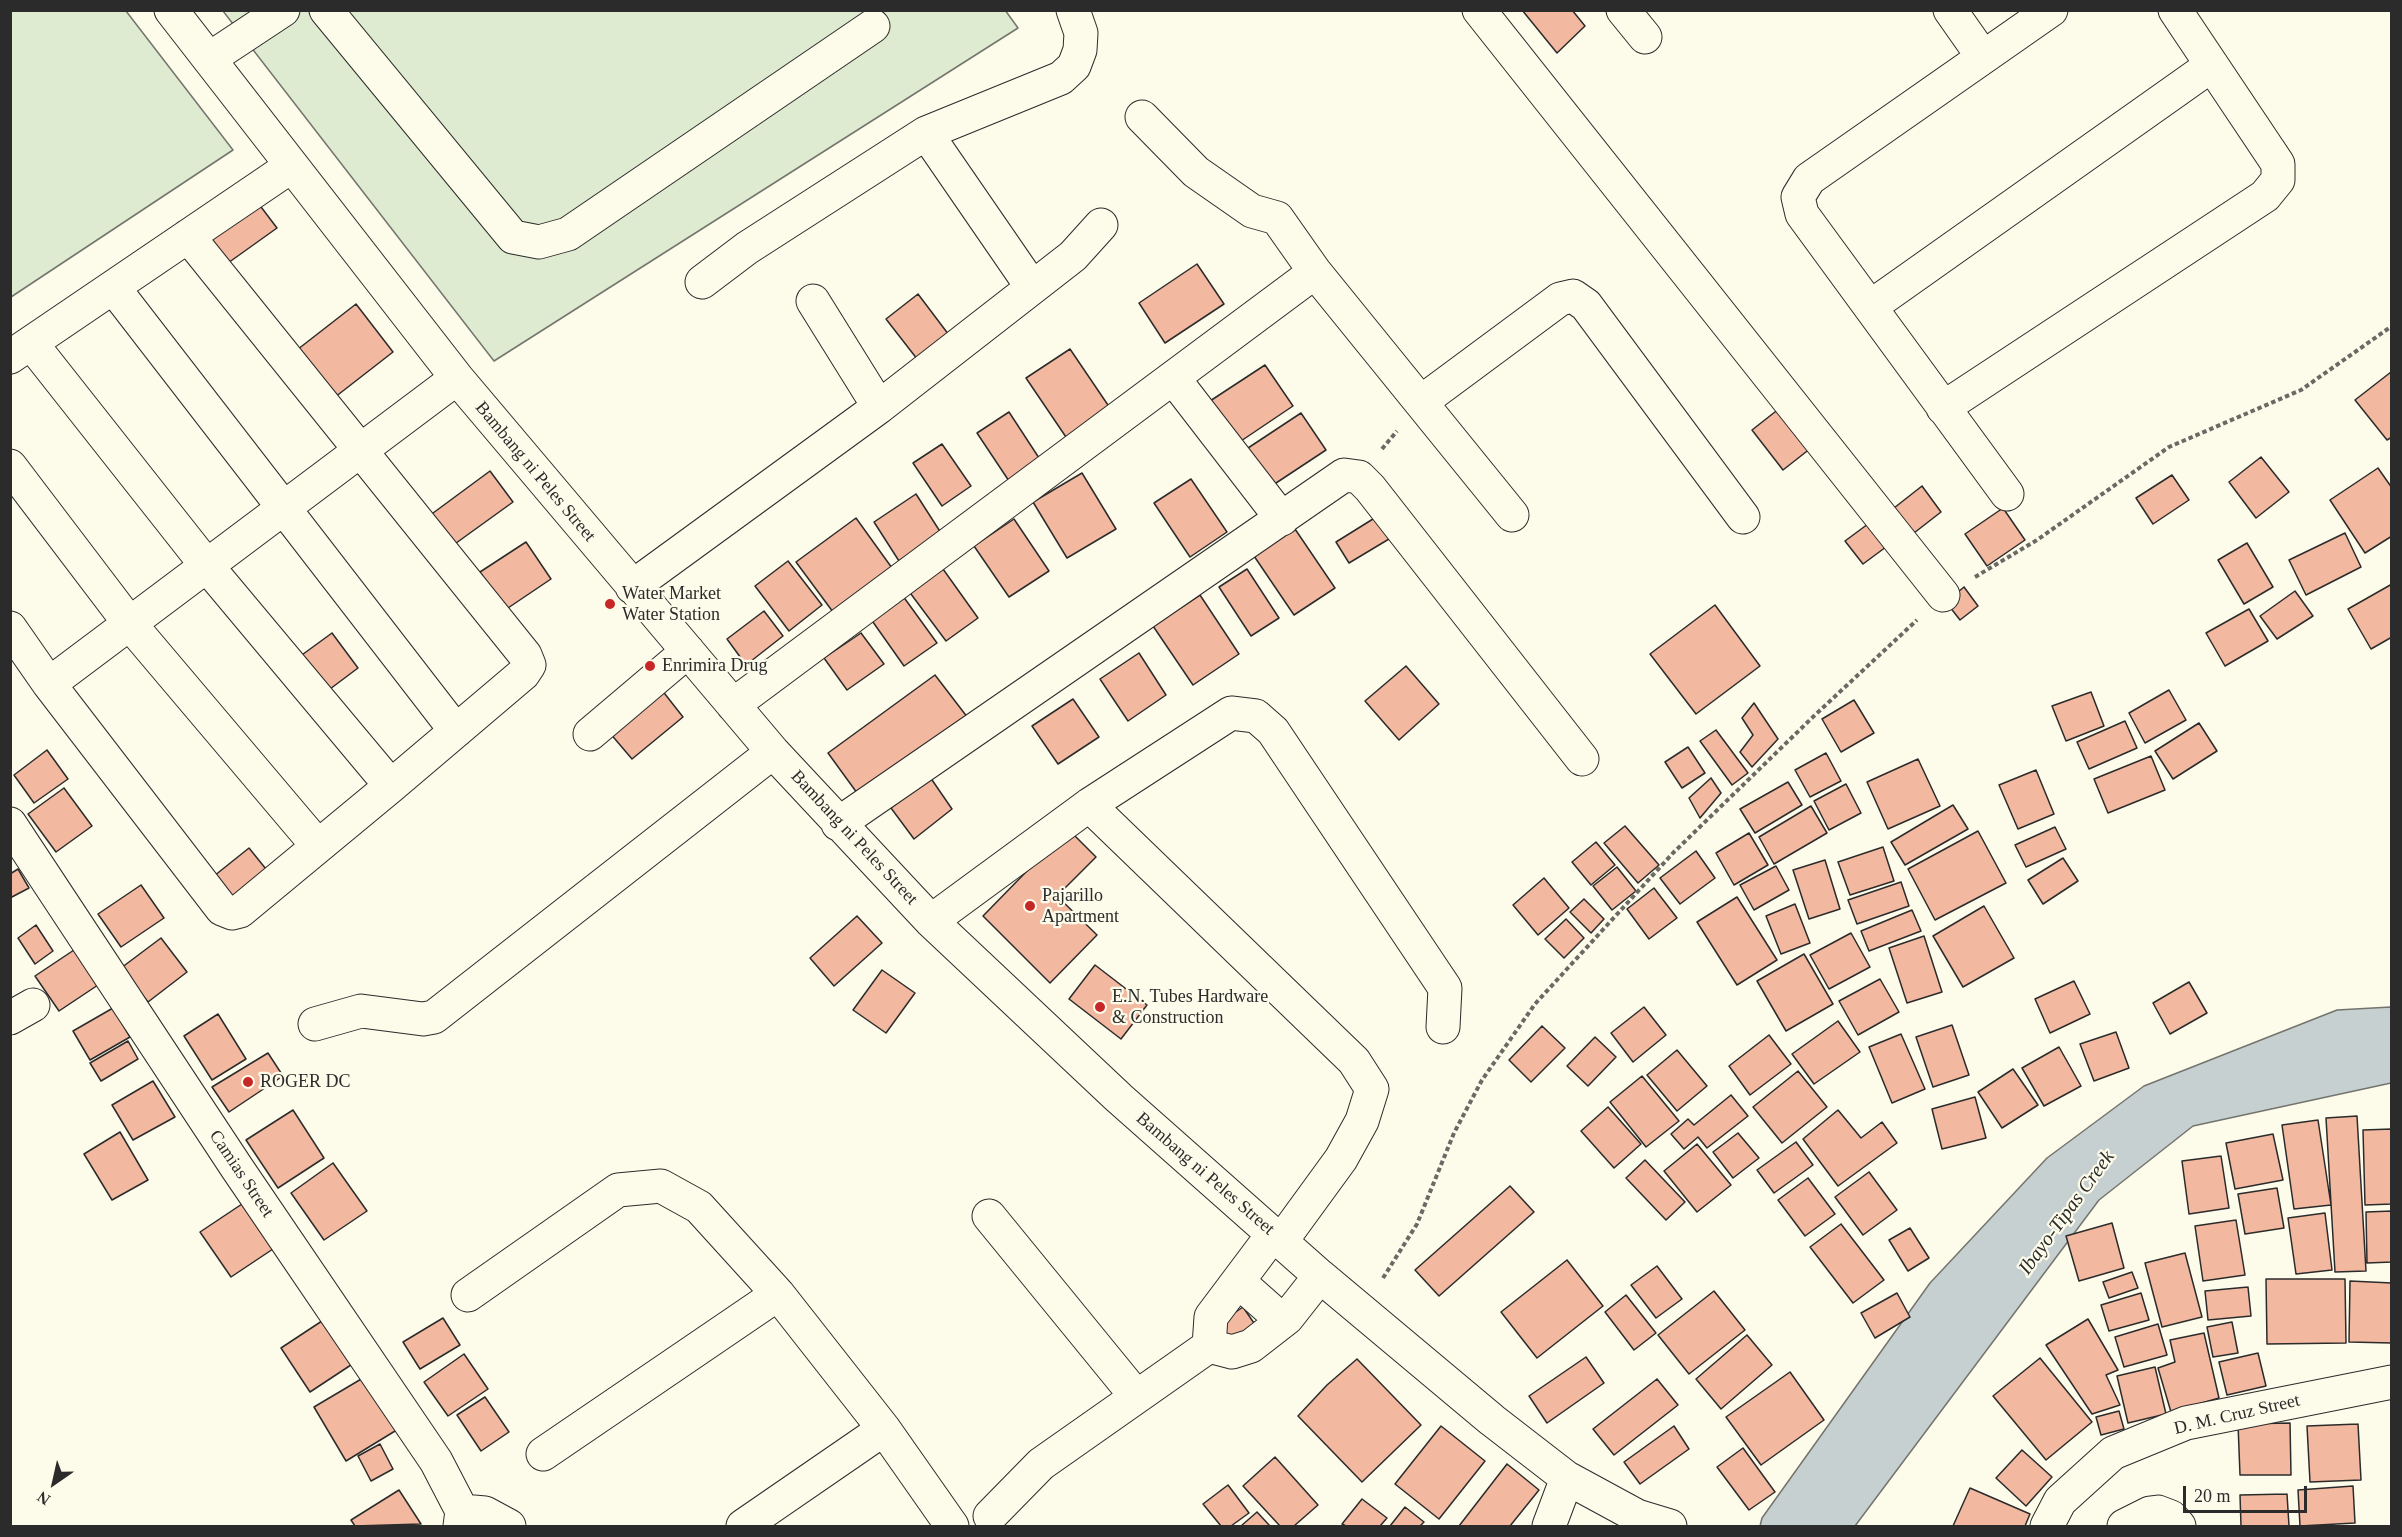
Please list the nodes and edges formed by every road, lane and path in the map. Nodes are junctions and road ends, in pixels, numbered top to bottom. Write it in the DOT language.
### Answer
graph roads {
  1 [pos="171,10"];
  2 [pos="283,10"];
  3 [pos="326,10"];
  4 [pos="1479,10"];
  5 [pos="1623,10"];
  6 [pos="1950,10"];
  7 [pos="2051,10"];
  8 [pos="2175,10"];
  9 [pos="1077,12"];
  10 [pos="873,26"];
  11 [pos="1645,37"];
  12 [pos="1983,57"];
  13 [pos="209,59"];
  14 [pos="2212,65"];
  15 [pos="1142,117"];
  16 [pos="926,133"];
  17 [pos="290,167"];
  18 [pos="1101,225"];
  19 [pos="188,236"];
  20 [pos="1315,272"];
  21 [pos="702,282"];
  22 [pos="113,287"];
  23 [pos="1032,287"];
  24 [pos="813,301"];
  25 [pos="1870,307"];
  26 [pos="2391,326"];
  27 [pos="21,350"];
  28 [pos="457,378"];
  29 [pos="1174,379"];
  30 [pos="1420,402"];
  31 [pos="879,406"];
  32 [pos="1943,408"];
  33 [pos="359,451"];
  34 [pos="10,466"];
  35 [pos="1359,477"];
  36 [pos="2007,494"];
  37 [pos="283,509"];
  38 [pos="1512,515"];
  39 [pos="1743,518"];
  40 [pos="1282,519"];
  41 [pos="207,566"];
  42 [pos="632,587"];
  43 [pos="1944,596"];
  44 [pos="129,624"];
  45 [pos="10,628"];
  46 [pos="688,651"];
  47 [pos="50,684"];
  48 [pos="733,705"];
  49 [pos="456,731"];
  50 [pos="590,734"];
  51 [pos="773,752"];
  52 [pos="1582,759"];
  53 [pos="391,786"];
  54 [pos="1089,805"];
  55 [pos="10,824"];
  56 [pos="838,824"];
  57 [pos="317,845"];
  58 [pos="931,921"];
  59 [pos="315,1024"];
  60 [pos="1443,1027"];
  61 [pos="989,1216"];
  62 [pos="1278,1237"];
  63 [pos="1320,1276"];
  64 [pos="1239,1282"];
  65 [pos="778,1294"];
  66 [pos="468,1295"];
  67 [pos="1362,1312"];
  68 [pos="1283,1321"];
  69 [pos="1209,1346"];
  70 [pos="2391,1382"];
  71 [pos="1136,1396"];
  72 [pos="884,1429"];
  73 [pos="543,1454"];
  74 [pos="1567,1478"];
  75 [pos="461,1519"];
  76 [pos="998,1522"];
  77 [pos="508,1527"];
  78 [pos="743,1527"];
  79 [pos="953,1527"];
  80 [pos="1549,1527"];
  81 [pos="1670,1527"];
  82 [pos="2047,1527"];
  83 [pos="2124,1527"];
  84 [pos="2179,1527"];
  1 -- 13 [label="street, Bambang ni Peles Street"];
  2 -- 13 [label="street"];
  3 -- 10 [label="street"];
  4 -- 43 [label="street"];
  5 -- 11 [label="street"];
  6 -- 12 [label="street"];
  7 -- 12 [label="street"];
  8 -- 14 [label="street"];
  9 -- 16 [label="street"];
  12 -- 25 [label="street"];
  13 -- 17 [label="street, Bambang ni Peles Street"];
  14 -- 25 [label="street"];
  14 -- 32 [label="street"];
  15 -- 20 [label="street"];
  16 -- 21 [label="street"];
  16 -- 23 [label="street"];
  17 -- 19 [label="street"];
  17 -- 28 [label="street, Bambang ni Peles Street"];
  18 -- 23 [label="street"];
  19 -- 22 [label="street"];
  19 -- 33 [label="street"];
  20 -- 29 [label="street"];
  20 -- 30 [label="street"];
  22 -- 27 [label="street"];
  22 -- 37 [label="street"];
  23 -- 31 [label="street"];
  24 -- 31 [label="street"];
  25 -- 32 [label="street"];
  26 -- 43 [label="path"];
  27 -- 41 [label="street"];
  28 -- 33 [label="street"];
  28 -- 42 [label="street, Bambang ni Peles Street"];
  29 -- 40 [label="street"];
  29 -- 48 [label="street"];
  30 -- 35 [label="path"];
  30 -- 38 [label="street"];
  30 -- 39 [label="street"];
  31 -- 42 [label="street"];
  32 -- 36 [label="street"];
  33 -- 37 [label="street"];
  33 -- 49 [label="street"];
  34 -- 44 [label="street"];
  35 -- 40 [label="street"];
  35 -- 52 [label="street"];
  37 -- 41 [label="street"];
  37 -- 49 [label="street"];
  40 -- 56 [label="street"];
  41 -- 44 [label="street"];
  41 -- 53 [label="street"];
  42 -- 46 [label="street, Bambang ni Peles Street"];
  43 -- 67 [label="path"];
  44 -- 47 [label="street"];
  44 -- 57 [label="street"];
  45 -- 47 [label="street"];
  46 -- 48 [label="street, Bambang ni Peles Street"];
  46 -- 50 [label="street"];
  47 -- 57 [label="street"];
  48 -- 51 [label="street, Bambang ni Peles Street"];
  49 -- 53 [label="street"];
  51 -- 56 [label="street, Bambang ni Peles Street"];
  51 -- 59 [label="street"];
  53 -- 57 [label="street"];
  54 -- 58 [label="street"];
  54 -- 60 [label="street"];
  54 -- 62 [label="street"];
  55 -- 75 [label="street, Camias Street"];
  56 -- 58 [label="street, Bambang ni Peles Street"];
  58 -- 62 [label="street, Bambang ni Peles Street"];
  61 -- 71 [label="street"];
  62 -- 63 [label="street, Bambang ni Peles Street"];
  62 -- 64 [label="street"];
  63 -- 67 [label="street, Bambang ni Peles Street"];
  63 -- 68 [label="street"];
  64 -- 68 [label="street"];
  64 -- 69 [label="street"];
  65 -- 66 [label="street"];
  65 -- 72 [label="street"];
  65 -- 73 [label="street"];
  67 -- 74 [label="street, Bambang ni Peles Street"];
  68 -- 69 [label="street"];
  69 -- 71 [label="street"];
  70 -- 82 [label="street, D. M. Cruz Street"];
  71 -- 76 [label="street"];
  72 -- 78 [label="street"];
  72 -- 79 [label="street"];
  74 -- 80 [label="street"];
  74 -- 81 [label="street, Bambang ni Peles Street"];
  75 -- 77 [label="street"];
  76 -- 79 [label="street"];
  83 -- 84 [label="street"];
}
